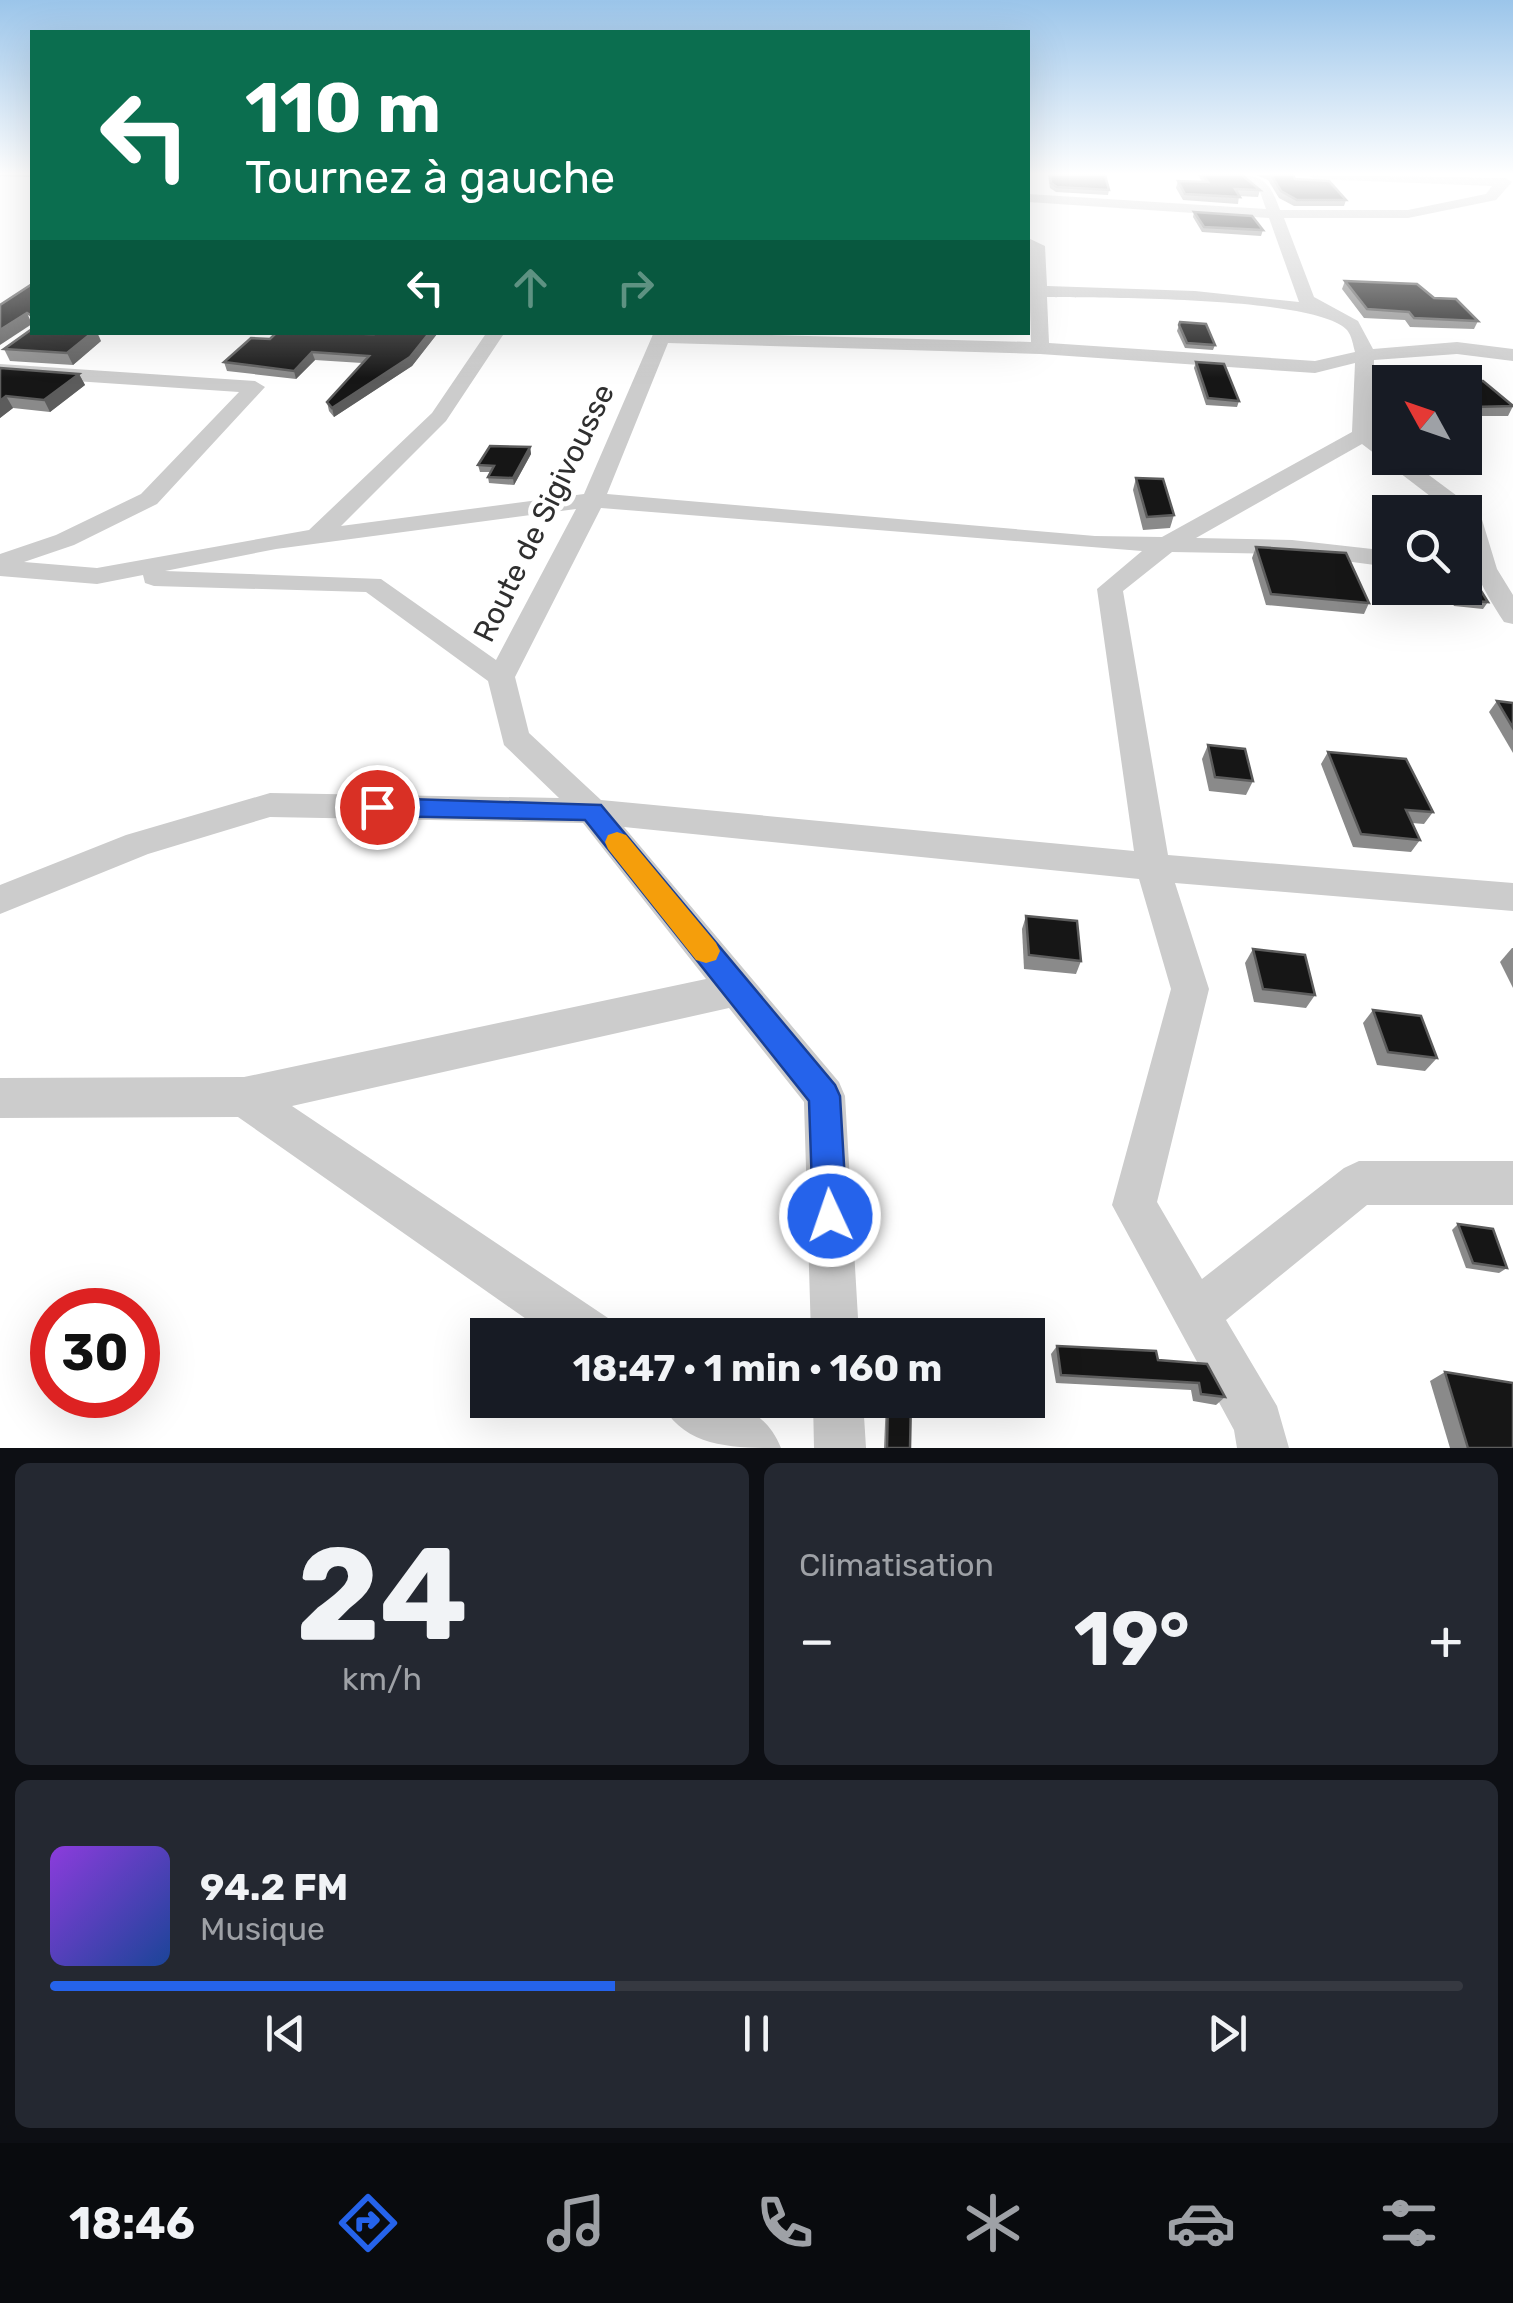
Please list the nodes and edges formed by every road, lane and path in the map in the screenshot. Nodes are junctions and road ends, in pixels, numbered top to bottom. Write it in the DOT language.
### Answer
graph roads {
  1 [pos="1285,243"];
  2 [pos="1032,244"];
  3 [pos="1034,292"];
  4 [pos="1324,312"];
  5 [pos="494,335"];
  6 [pos="662,335"];
  7 [pos="1040,348"];
  8 [pos="1513,355"];
  9 [pos="1365,356"];
  10 [pos="0,370"];
  11 [pos="1372,394"];
  12 [pos="1372,453"];
  13 [pos="1416,475"];
  14 [pos="1442,495"];
  15 [pos="594,500"];
  16 [pos="316,537"];
  17 [pos="1168,544"];
  18 [pos="1372,557"];
  19 [pos="1513,559"];
  20 [pos="0,565"];
  21 [pos="1482,567"];
  22 [pos="97,576"];
  23 [pos="1482,579"];
  24 [pos="1513,616"];
  25 [pos="501,677"];
  26 [pos="592,811"];
  27 [pos="1153,867"];
  28 [pos="1513,897"];
  29 [pos="0,900"];
  30 [pos="737,989"];
  31 [pos="244,1097"];
  32 [pos="0,1098"];
  33 [pos="1513,1183"];
  34 [pos="1196,1314"];
  35 [pos="565,1318"];
  36 [pos="834,1318"];
  37 [pos="711,1418"];
  38 [pos="839,1418"];
  39 [pos="755,1448"];
  40 [pos="840,1448"];
  41 [pos="1263,1448"];
  1 -- 4 [label="street"];
  2 -- 3 [label="street"];
  3 -- 4 [label="street"];
  3 -- 7 [label="street"];
  4 -- 9 [label="street"];
  5 -- 16 [label="street"];
  6 -- 7 [label="street"];
  6 -- 15 [label="street, Route de Sigivousse"];
  7 -- 9 [label="street"];
  8 -- 9 [label="street"];
  9 -- 11 [label="street"];
  10 -- 20 [label="street"];
  12 -- 17 [label="street"];
  13 -- 14 [label="street"];
  15 -- 16 [label="street"];
  15 -- 17 [label="street"];
  15 -- 25 [label="street, Route de Sigivousse"];
  16 -- 22 [label="street"];
  17 -- 18 [label="street"];
  17 -- 27 [label="street"];
  19 -- 21 [label="street"];
  20 -- 22 [label="street"];
  22 -- 25 [label="street"];
  23 -- 24 [label="street"];
  25 -- 26 [label="street, Route de Sigivousse"];
  26 -- 27 [label="street"];
  26 -- 29 [label="street"];
  26 -- 30 [label="street, Route de Sigivousse"];
  27 -- 28 [label="street"];
  27 -- 34 [label="street"];
  30 -- 31 [label="street"];
  30 -- 36 [label="street, Route de Sigivousse"];
  31 -- 32 [label="street"];
  31 -- 35 [label="street"];
  33 -- 34 [label="street"];
  34 -- 41 [label="street"];
  37 -- 39 [label="street"];
  38 -- 40 [label="street"];
}
